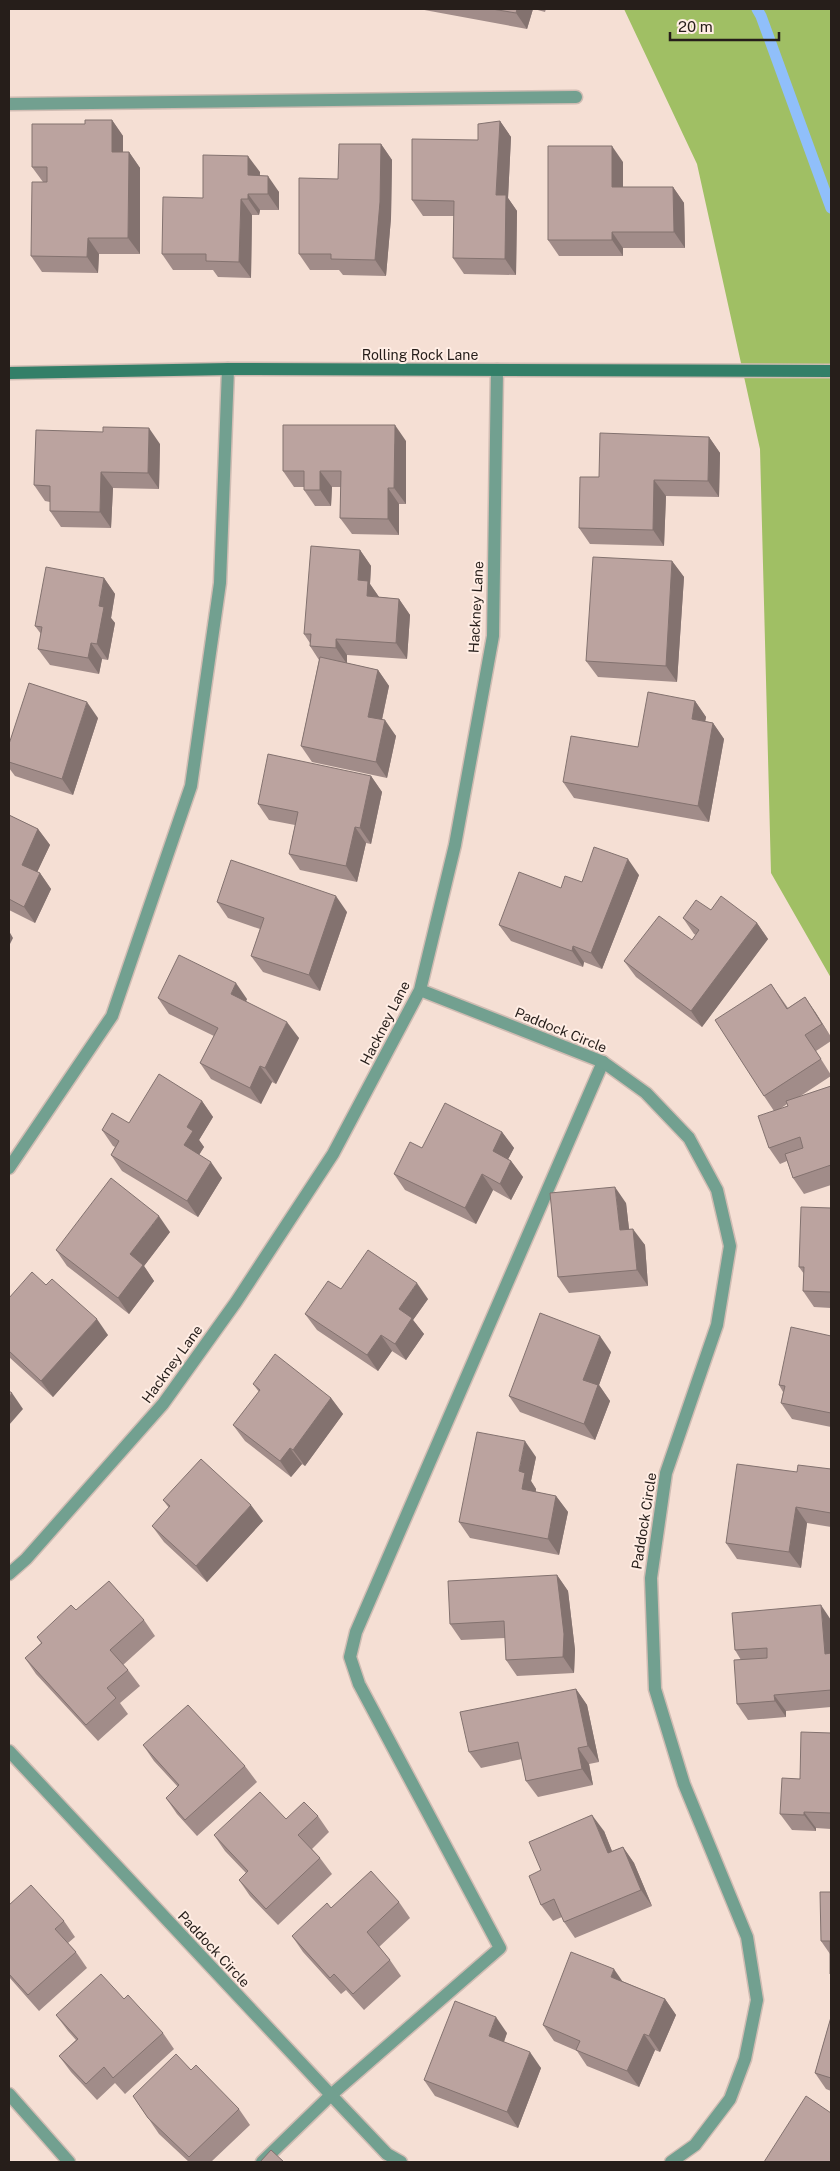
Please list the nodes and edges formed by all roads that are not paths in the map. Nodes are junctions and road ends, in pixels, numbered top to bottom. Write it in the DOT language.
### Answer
graph roads {
  1 [pos="576,96"];
  2 [pos="9,104"];
  3 [pos="228,369"];
  4 [pos="497,370"];
  5 [pos="831,371"];
  6 [pos="9,373"];
  7 [pos="420,990"];
  8 [pos="603,1062"];
  9 [pos="9,1168"];
  10 [pos="9,1574"];
  11 [pos="9,1752"];
  12 [pos="9,2094"];
  13 [pos="331,2095"];
  14 [pos="69,2162"];
  15 [pos="262,2162"];
  16 [pos="401,2162"];
  17 [pos="671,2162"];
  1 -- 2 [label="street"];
  3 -- 4 [label="street, Rolling Rock Lane"];
  3 -- 6 [label="street, Rolling Rock Lane"];
  3 -- 9 [label="street"];
  4 -- 5 [label="street, Rolling Rock Lane"];
  4 -- 7 [label="street, Hackney Lane"];
  7 -- 8 [label="street, Paddock Circle"];
  7 -- 10 [label="street, Hackney Lane"];
  8 -- 13 [label="street"];
  8 -- 17 [label="street, Paddock Circle"];
  11 -- 13 [label="street, Paddock Circle"];
  12 -- 14 [label="street"];
  13 -- 15 [label="street"];
  13 -- 16 [label="street, Paddock Circle"];
}
